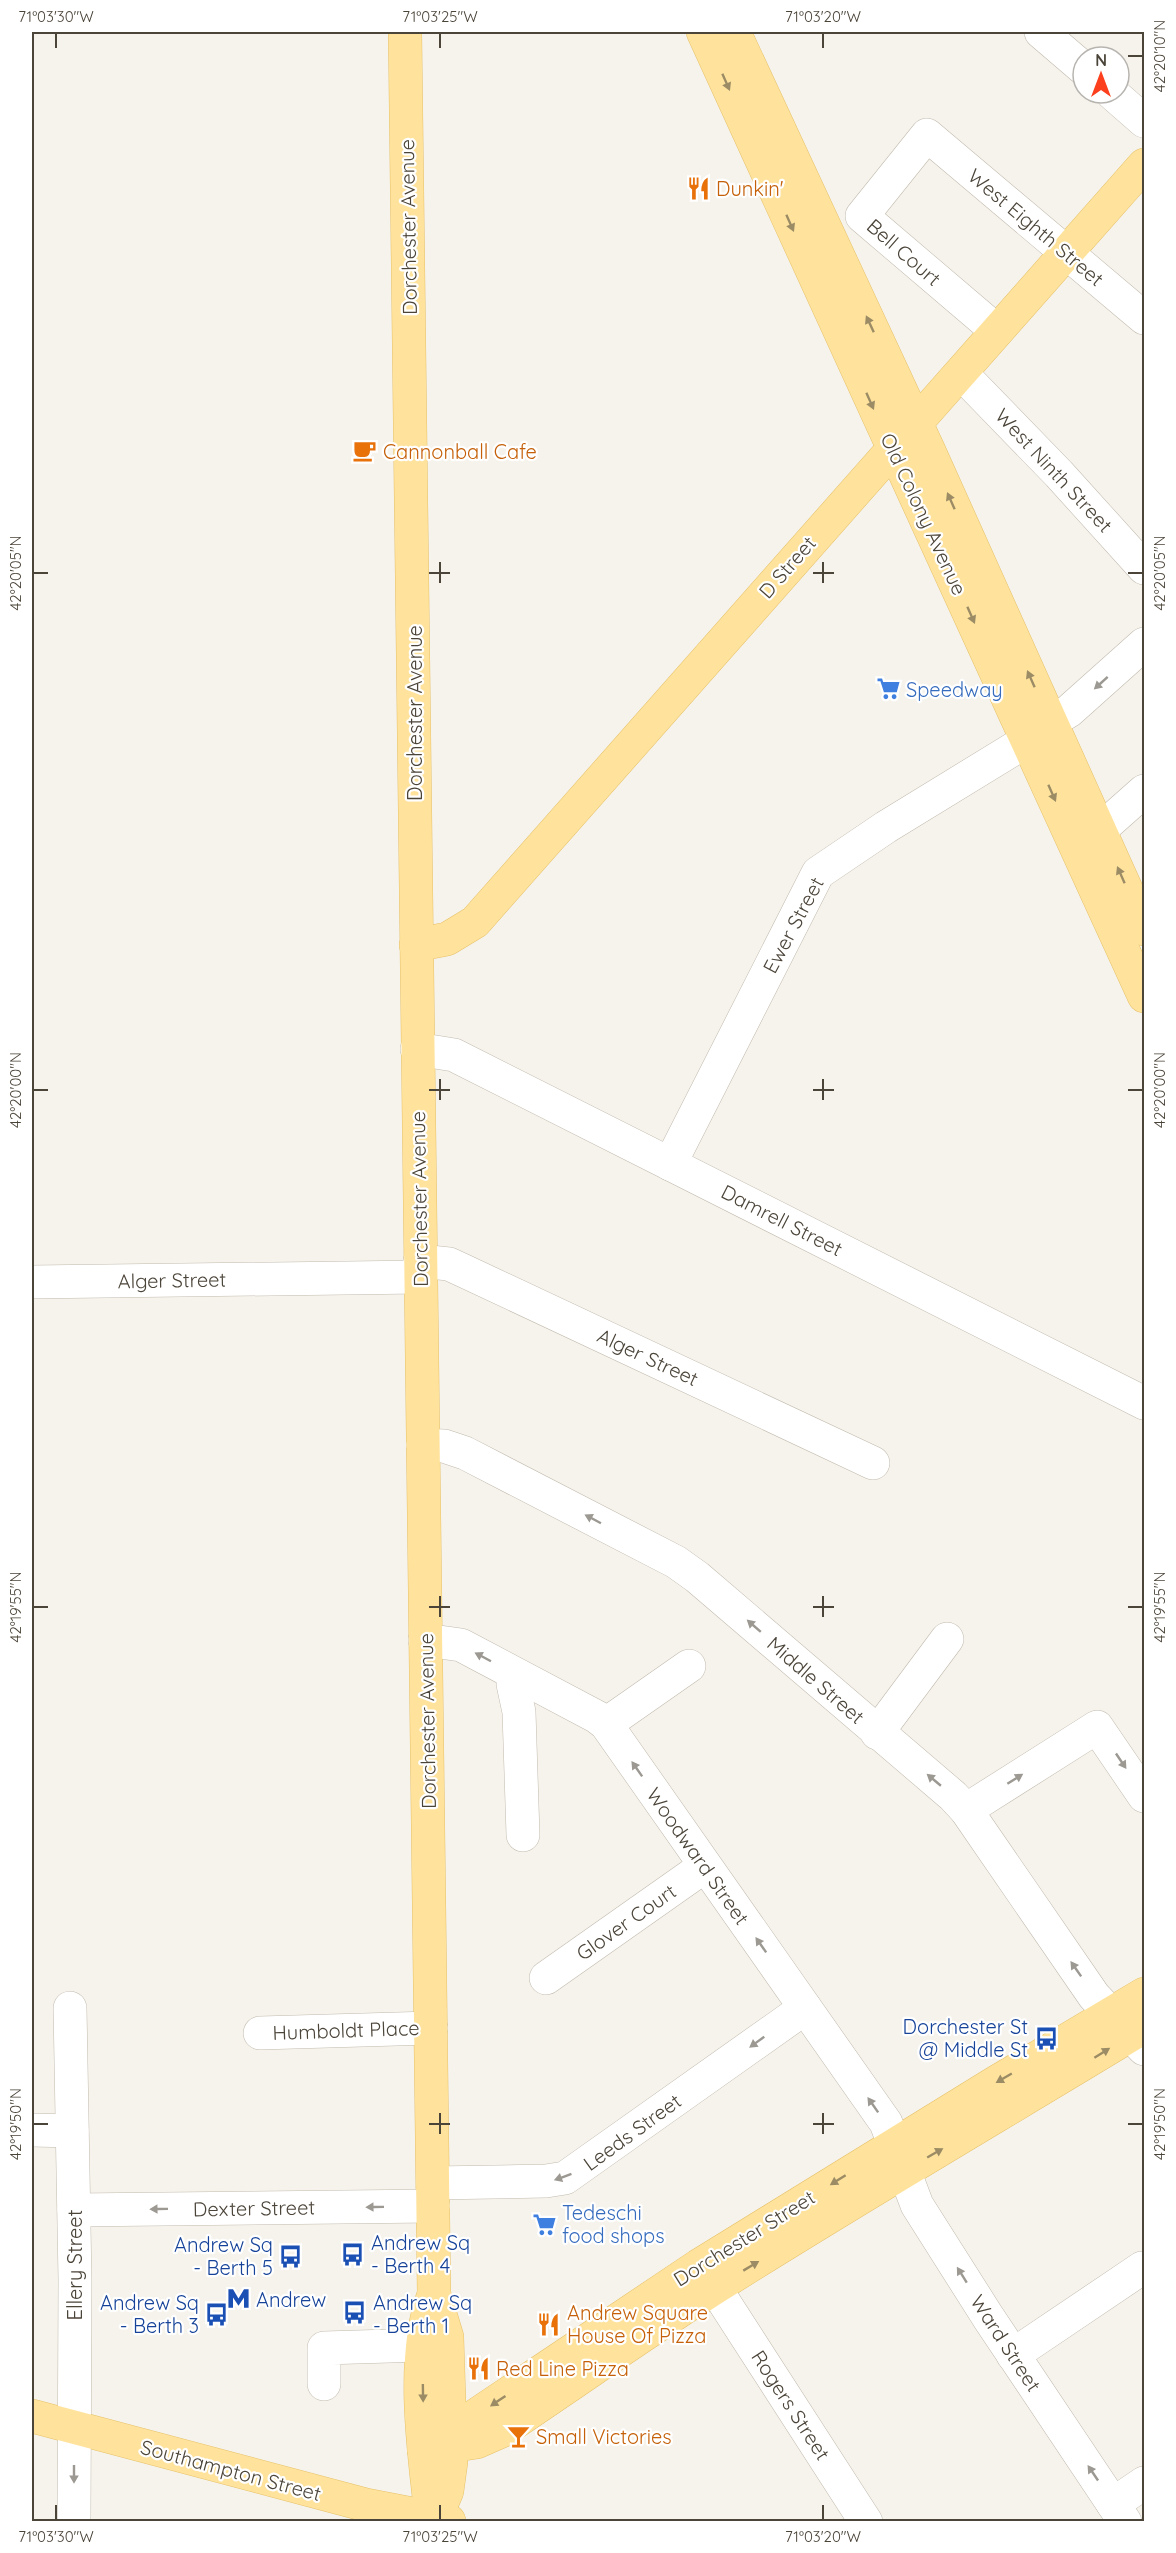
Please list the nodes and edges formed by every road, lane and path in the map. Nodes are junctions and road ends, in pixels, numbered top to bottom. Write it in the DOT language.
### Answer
graph roads {
  1 [pos="405,32"];
  2 [pos="703,32"];
  3 [pos="735,32"];
  4 [pos="1041,32"];
  5 [pos="1071,58"];
  6 [pos="1126,105"];
  7 [pos="1144,121"];
  8 [pos="927,135"];
  9 [pos="1144,165"];
  10 [pos="1068,252"];
  11 [pos="1144,318"];
  12 [pos="997,331"];
  13 [pos="961,373"];
  14 [pos="916,424"];
  15 [pos="893,450"];
  16 [pos="1144,568"];
  17 [pos="1144,644"];
  18 [pos="1039,731"];
  19 [pos="1144,791"];
  20 [pos="1100,830"];
  21 [pos="1144,929"];
  22 [pos="416,945"];
  23 [pos="1137,958"];
  24 [pos="1144,996"];
  25 [pos="417,1049"];
  26 [pos="670,1164"];
  27 [pos="420,1269"];
  28 [pos="32,1282"];
  29 [pos="1144,1403"];
  30 [pos="423,1445"];
  31 [pos="873,1463"];
  32 [pos="425,1640"];
  33 [pos="946,1640"];
  34 [pos="689,1666"];
  35 [pos="516,1675"];
  36 [pos="606,1724"];
  37 [pos="877,1732"];
  38 [pos="1144,1796"];
  39 [pos="966,1810"];
  40 [pos="523,1835"];
  41 [pos="705,1866"];
  42 [pos="546,1978"];
  43 [pos="1144,1994"];
  44 [pos="70,2008"];
  45 [pos="805,2008"];
  46 [pos="431,2028"];
  47 [pos="1131,2030"];
  48 [pos="260,2033"];
  49 [pos="32,2130"];
  50 [pos="72,2131"];
  51 [pos="898,2158"];
  52 [pos="433,2195"];
  53 [pos="74,2210"];
  54 [pos="1142,2268"];
  55 [pos="715,2288"];
  56 [pos="434,2294"];
  57 [pos="423,2345"];
  58 [pos="1013,2355"];
  59 [pos="324,2384"];
  60 [pos="32,2416"];
  61 [pos="73,2427"];
  62 [pos="442,2443"];
  63 [pos="1144,2483"];
  64 [pos="1119,2513"];
  65 [pos="436,2521"];
  66 [pos="74,2522"];
  67 [pos="866,2522"];
  1 -- 22 [label="main road, Dorchester Avenue"];
  2 -- 15 [label="main road, Old Colony Avenue, one-way"];
  14 -- 3 [label="main road, Old Colony Avenue, one-way"];
  4 -- 5 [label="street"];
  6 -- 7 [label="street"];
  8 -- 10 [label="street, West Eighth Street"];
  8 -- 12 [label="street, Bell Court"];
  9 -- 10 [label="main road, D Street"];
  10 -- 11 [label="street, West Eighth Street"];
  10 -- 12 [label="main road, D Street"];
  12 -- 13 [label="main road, D Street"];
  13 -- 14 [label="main road, D Street"];
  13 -- 16 [label="street, West Ninth Street"];
  14 -- 15 [label="main road, D Street"];
  18 -- 14 [label="main road, Old Colony Avenue, one-way"];
  15 -- 18 [label="main road, Old Colony Avenue, one-way"];
  15 -- 22 [label="main road, D Street"];
  17 -- 18 [label="street, Ewer Street, one-way"];
  18 -- 20 [label="main road, Old Colony Avenue"];
  18 -- 23 [label="main road, Old Colony Avenue, one-way"];
  18 -- 26 [label="street, Ewer Street"];
  19 -- 20 [label="street"];
  21 -- 20 [label="main road, Old Colony Avenue, one-way"];
  22 -- 25 [label="main road, Dorchester Avenue"];
  23 -- 24 [label="main road, Old Colony Avenue"];
  25 -- 26 [label="street, Damrell Street"];
  25 -- 27 [label="main road, Dorchester Avenue"];
  26 -- 29 [label="street, Damrell Street"];
  27 -- 28 [label="street, Alger Street"];
  27 -- 30 [label="main road, Dorchester Avenue"];
  27 -- 31 [label="street, Alger Street"];
  30 -- 32 [label="main road, Dorchester Avenue"];
  37 -- 30 [label="street, Middle Street, one-way"];
  35 -- 32 [label="street, Woodward Street, one-way"];
  32 -- 46 [label="main road, Dorchester Avenue"];
  33 -- 37 [label="street"];
  34 -- 36 [label="street"];
  35 -- 36 [label="street, Woodward Street"];
  35 -- 40 [label="street"];
  41 -- 36 [label="street, Woodward Street, one-way"];
  39 -- 37 [label="street, Middle Street, one-way"];
  39 -- 38 [label="street, one-way"];
  47 -- 39 [label="street, Middle Street, one-way"];
  41 -- 42 [label="street, Glover Court"];
  45 -- 41 [label="street, Woodward Street, one-way"];
  43 -- 47 [label="main road, Dorchester Street"];
  44 -- 50 [label="street, Ellery Street"];
  51 -- 45 [label="street, Woodward Street, one-way"];
  45 -- 52 [label="street, Leeds Street, one-way"];
  46 -- 48 [label="street, Humboldt Place"];
  46 -- 52 [label="main road, Dorchester Avenue"];
  47 -- 51 [label="main road, Dorchester Street"];
  49 -- 50 [label="street"];
  50 -- 53 [label="street, Ellery Street"];
  55 -- 51 [label="main road, Dorchester Street, one-way"];
  58 -- 51 [label="street, Ward Street, one-way"];
  51 -- 62 [label="main road, Dorchester Street, one-way"];
  52 -- 53 [label="street, Dexter Street, one-way"];
  52 -- 56 [label="main road, Dorchester Avenue"];
  53 -- 61 [label="street, Ellery Street"];
  54 -- 58 [label="street"];
  55 -- 62 [label="main road, Dorchester Street"];
  55 -- 67 [label="street, Rogers Street"];
  56 -- 57 [label="main road, Dorchester Avenue"];
  56 -- 62 [label="main road, Dorchester Avenue"];
  57 -- 59 [label="street"];
  57 -- 62 [label="main road, Dorchester Avenue, one-way"];
  64 -- 58 [label="street, Ward Street, one-way"];
  60 -- 61 [label="main road, Southampton Street"];
  61 -- 65 [label="main road, Southampton Street"];
  61 -- 66 [label="street, Ellery Street, one-way"];
  62 -- 65 [label="main road, Dorchester Avenue"];
  63 -- 64 [label="street"];
}
